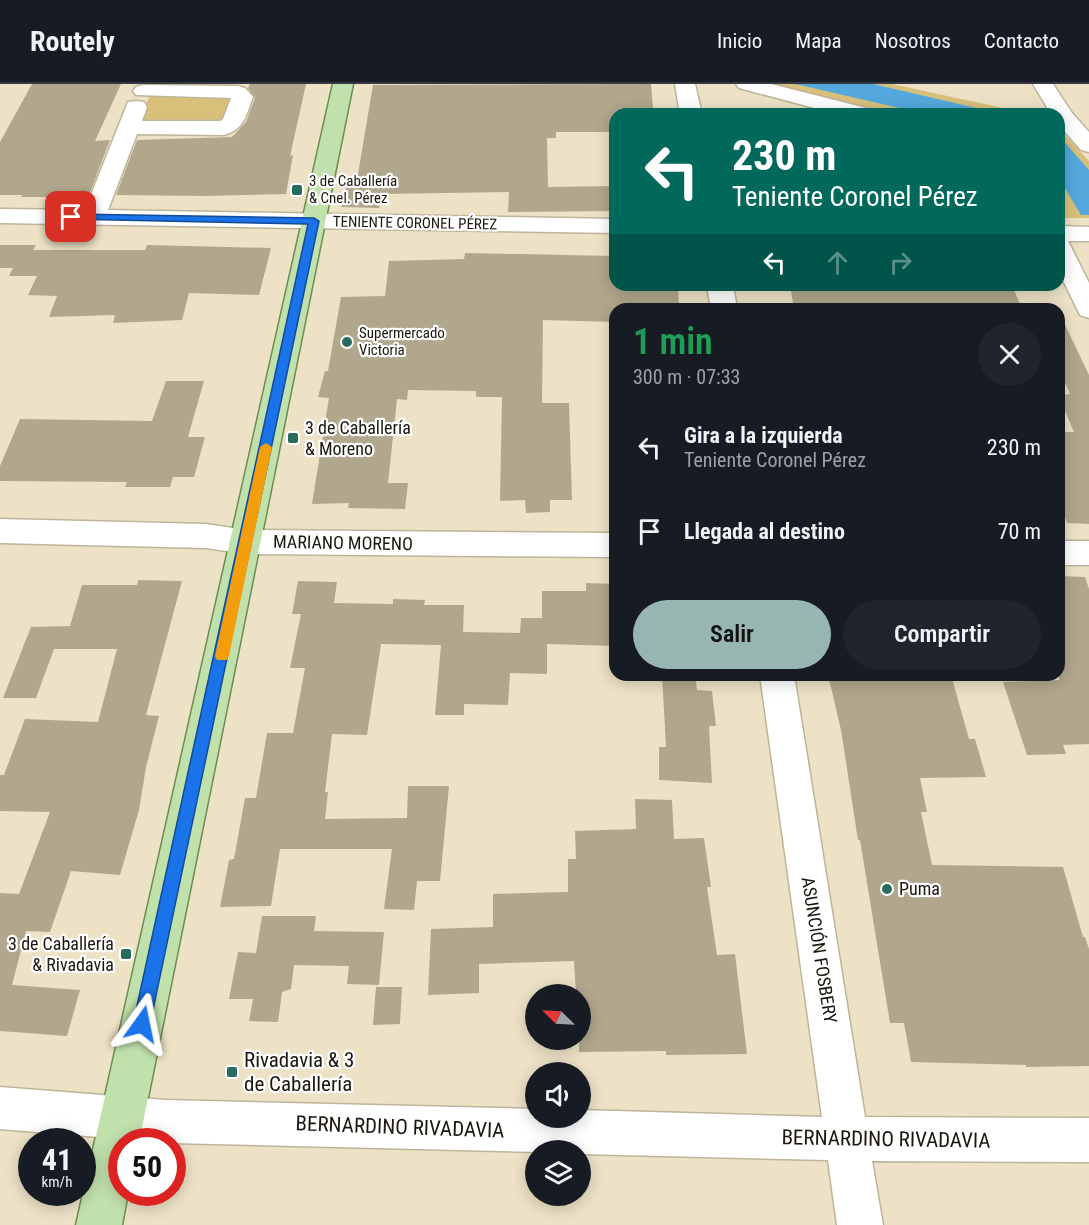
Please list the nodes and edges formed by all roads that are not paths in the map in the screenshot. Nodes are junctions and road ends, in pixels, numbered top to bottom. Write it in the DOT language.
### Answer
graph roads {
  1 [pos="343,84"];
  2 [pos="685,84"];
  3 [pos="746,84"];
  4 [pos="1043,84"];
  5 [pos="144,88"];
  6 [pos="690,108"];
  7 [pos="839,108"];
  8 [pos="1058,108"];
  9 [pos="1065,118"];
  10 [pos="128,127"];
  11 [pos="1089,145"];
  12 [pos="0,216"];
  13 [pos="94,217"];
  14 [pos="314,221"];
  15 [pos="609,226"];
  16 [pos="1070,237"];
  17 [pos="1089,309"];
  18 [pos="0,531"];
  19 [pos="246,542"];
  20 [pos="609,545"];
  21 [pos="1065,553"];
  22 [pos="1089,554"];
  23 [pos="778,681"];
  24 [pos="0,1108"];
  25 [pos="122,1116"];
  26 [pos="848,1139"];
  27 [pos="1089,1140"];
  28 [pos="99,1225"];
  29 [pos="860,1225"];
  1 -- 14 [label="main road"];
  2 -- 6 [label="street"];
  3 -- 7 [label="street"];
  4 -- 8 [label="street"];
  5 -- 10 [label="street"];
  5 -- 10 [label="street"];
  9 -- 11 [label="street"];
  10 -- 13 [label="street"];
  12 -- 13 [label="street, TENIENTE CORONEL PÉREZ"];
  13 -- 14 [label="street, TENIENTE CORONEL PÉREZ"];
  14 -- 15 [label="street, TENIENTE CORONEL PÉREZ"];
  14 -- 19 [label="main road"];
  16 -- 17 [label="street"];
  18 -- 19 [label="street, MARIANO MORENO"];
  19 -- 20 [label="street, MARIANO MORENO"];
  19 -- 25 [label="main road"];
  21 -- 22 [label="street"];
  23 -- 26 [label="street, ASUNCIÓN FOSBERY"];
  24 -- 25 [label="street, BERNARDINO RIVADAVIA"];
  25 -- 26 [label="street, BERNARDINO RIVADAVIA"];
  25 -- 28 [label="main road"];
  26 -- 27 [label="street, BERNARDINO RIVADAVIA"];
  26 -- 29 [label="street, ASUNCIÓN FOSBERY"];
}
